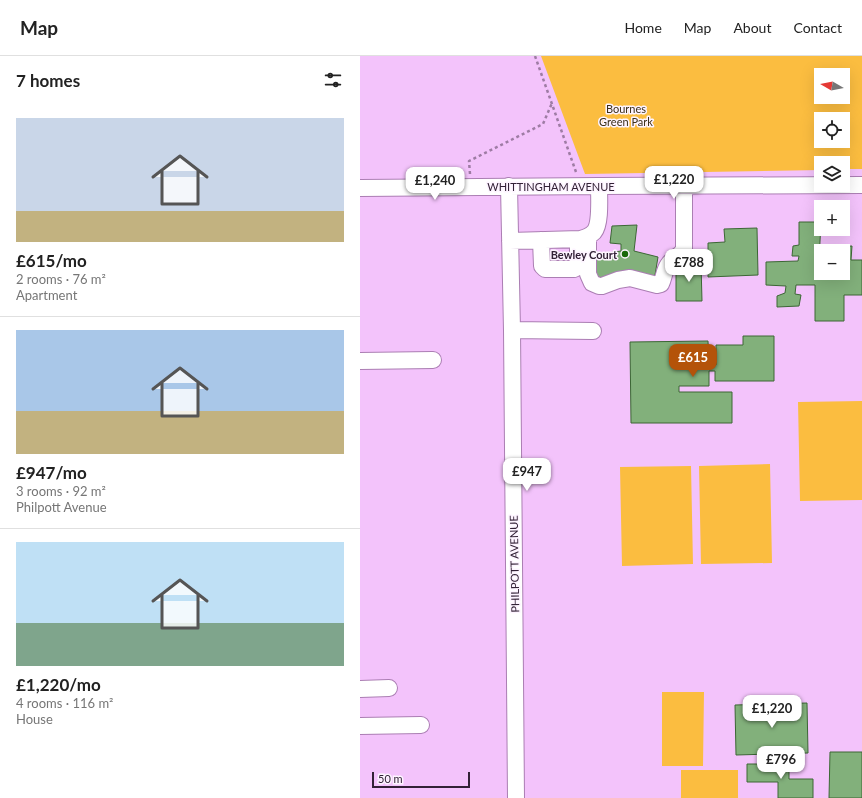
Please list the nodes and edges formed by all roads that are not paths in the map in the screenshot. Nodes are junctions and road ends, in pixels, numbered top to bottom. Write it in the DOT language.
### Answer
graph roads {
  1 [pos="862,185"];
  2 [pos="509,186"];
  3 [pos="599,186"];
  4 [pos="684,186"];
  5 [pos="360,188"];
  6 [pos="583,238"];
  7 [pos="541,240"];
  8 [pos="510,241"];
  9 [pos="512,330"];
  10 [pos="593,331"];
  11 [pos="433,360"];
  12 [pos="360,361"];
  13 [pos="389,688"];
  14 [pos="360,689"];
  15 [pos="422,725"];
  16 [pos="360,726"];
  17 [pos="516,798"];
  1 -- 4 [label="street, WHITTINGHAM AVENUE"];
  2 -- 3 [label="street, WHITTINGHAM AVENUE"];
  2 -- 5 [label="street, WHITTINGHAM AVENUE"];
  2 -- 8 [label="street, PHILPOTT AVENUE"];
  3 -- 4 [label="street, WHITTINGHAM AVENUE"];
  3 -- 6 [label="street"];
  4 -- 6 [label="street"];
  6 -- 7 [label="street"];
  6 -- 7 [label="street"];
  7 -- 8 [label="street"];
  8 -- 9 [label="street, PHILPOTT AVENUE"];
  9 -- 10 [label="street"];
  9 -- 17 [label="street, PHILPOTT AVENUE"];
  11 -- 12 [label="street"];
  13 -- 14 [label="street"];
  15 -- 16 [label="street"];
}
